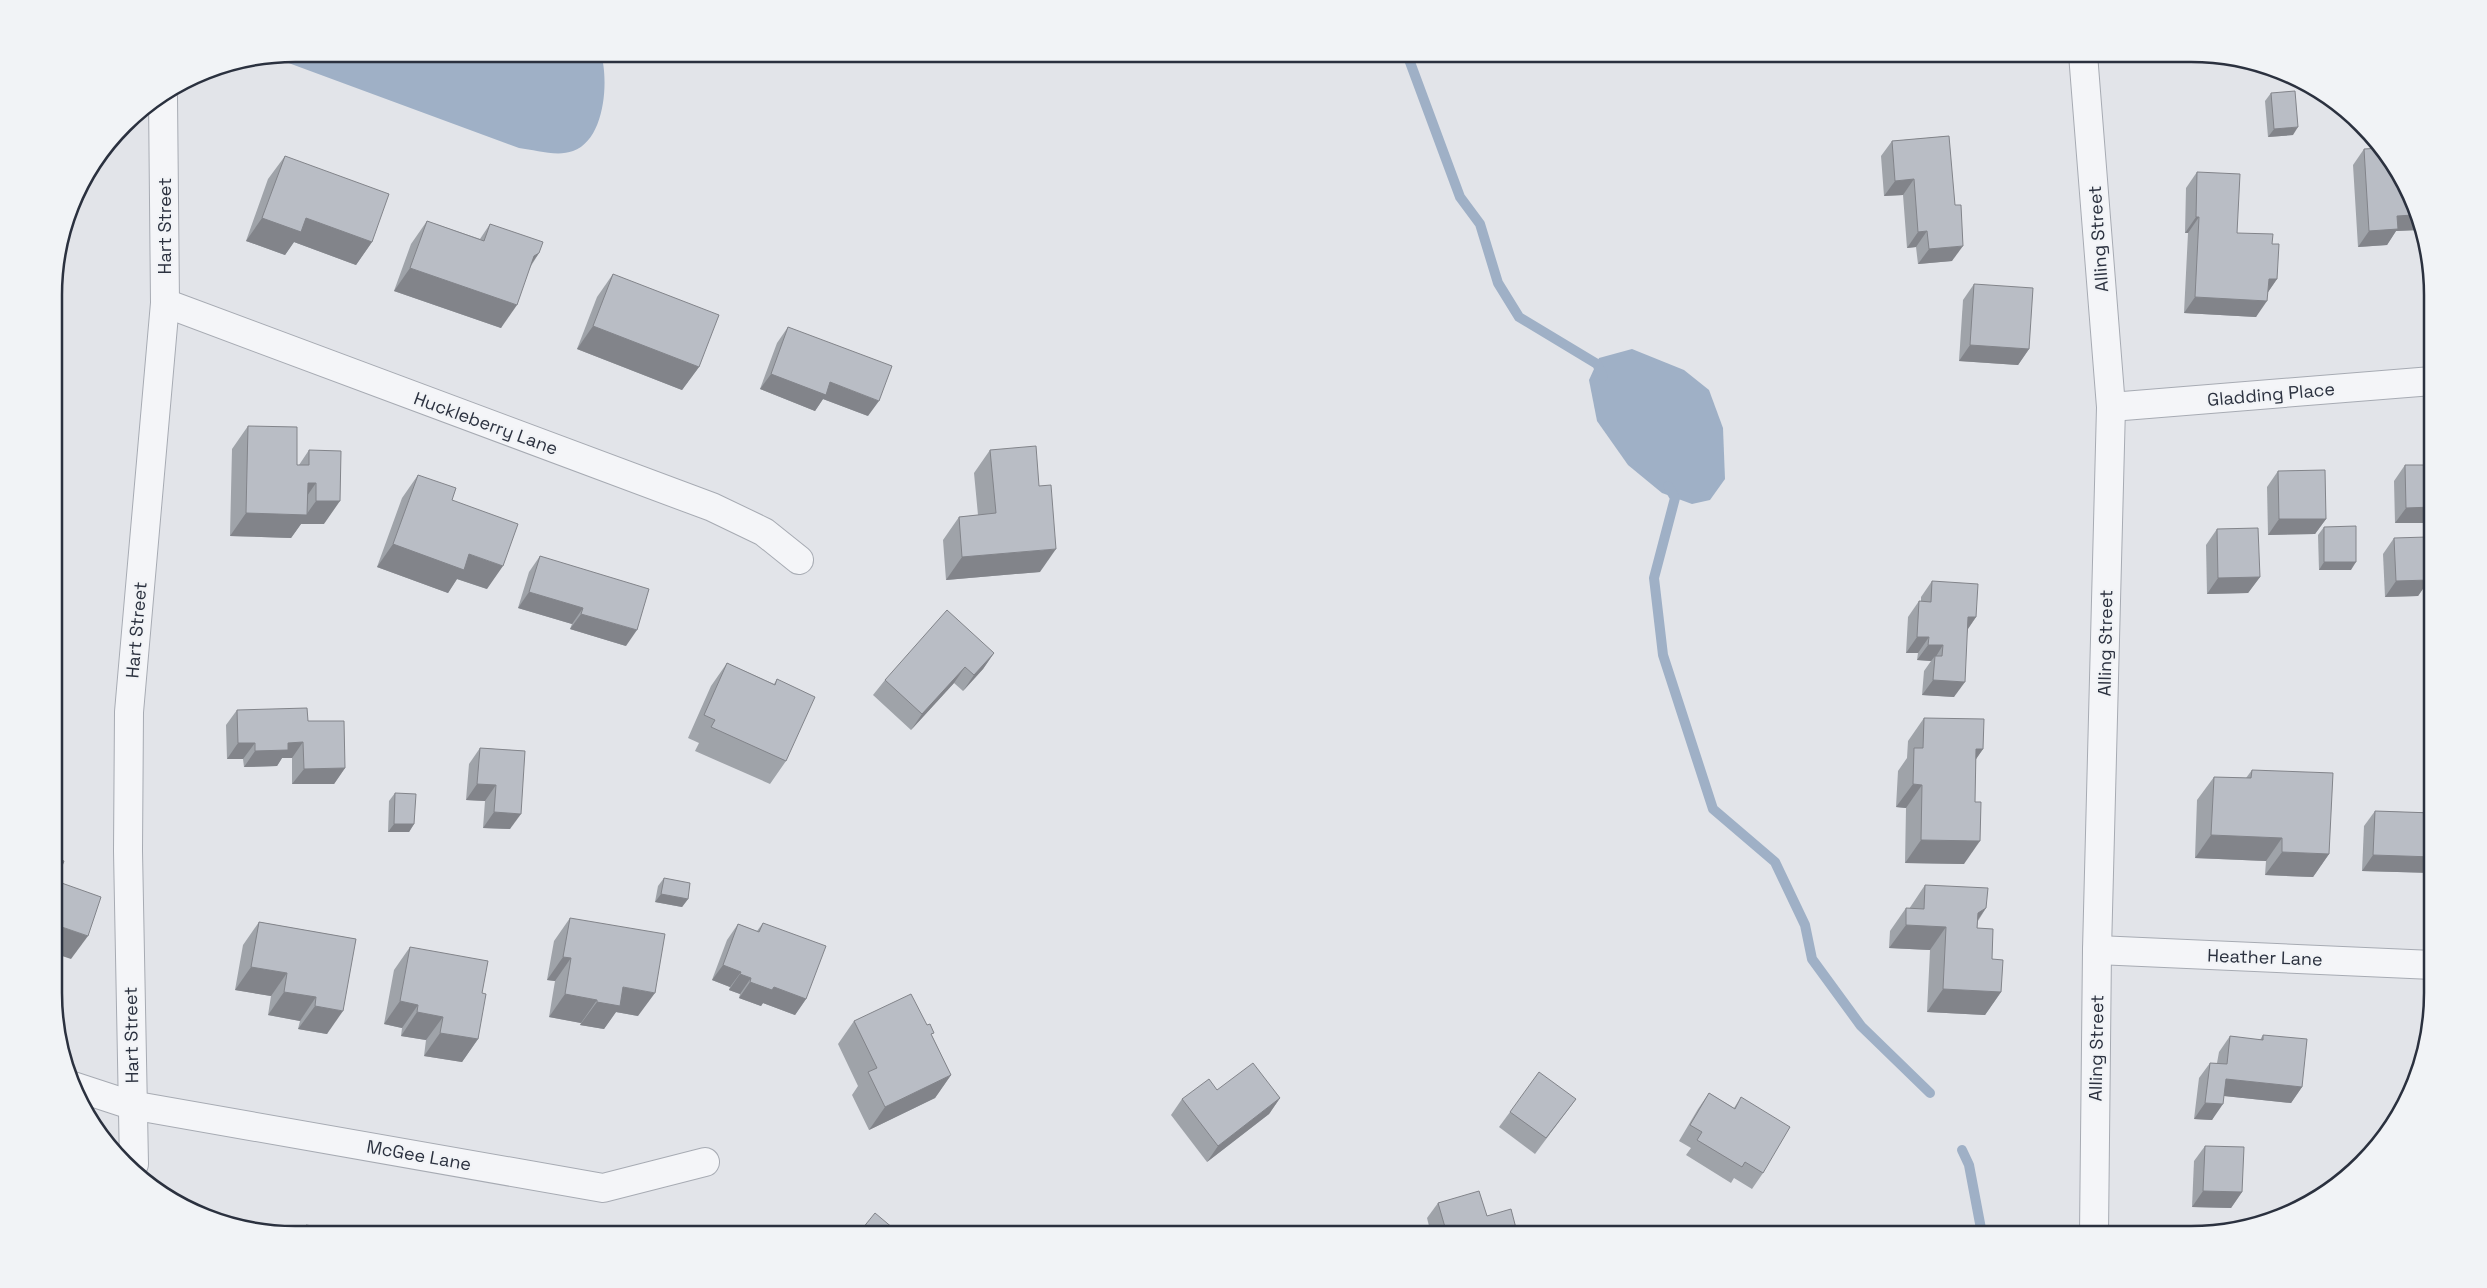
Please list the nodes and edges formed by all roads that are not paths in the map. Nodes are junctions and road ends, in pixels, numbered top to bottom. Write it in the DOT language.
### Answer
graph roads {
  1 [pos="2084,62"];
  2 [pos="163,104"];
  3 [pos="165,303"];
  4 [pos="2424,382"];
  5 [pos="2110,407"];
  6 [pos="799,560"];
  7 [pos="2097,950"];
  8 [pos="2424,965"];
  9 [pos="83,1089"];
  10 [pos="131,1105"];
  11 [pos="134,1160"];
  12 [pos="705,1162"];
  13 [pos="2094,1226"];
  1 -- 5 [label="street, Alling Street"];
  2 -- 3 [label="street, Hart Street"];
  3 -- 6 [label="street, Huckleberry Lane"];
  3 -- 10 [label="street, Hart Street"];
  4 -- 5 [label="street, Gladding Place"];
  5 -- 7 [label="street, Alling Street"];
  7 -- 8 [label="street, Heather Lane"];
  7 -- 13 [label="street, Alling Street"];
  9 -- 10 [label="street, McGee Lane"];
  10 -- 11 [label="street, Hart Street"];
  10 -- 12 [label="street, McGee Lane"];
}
